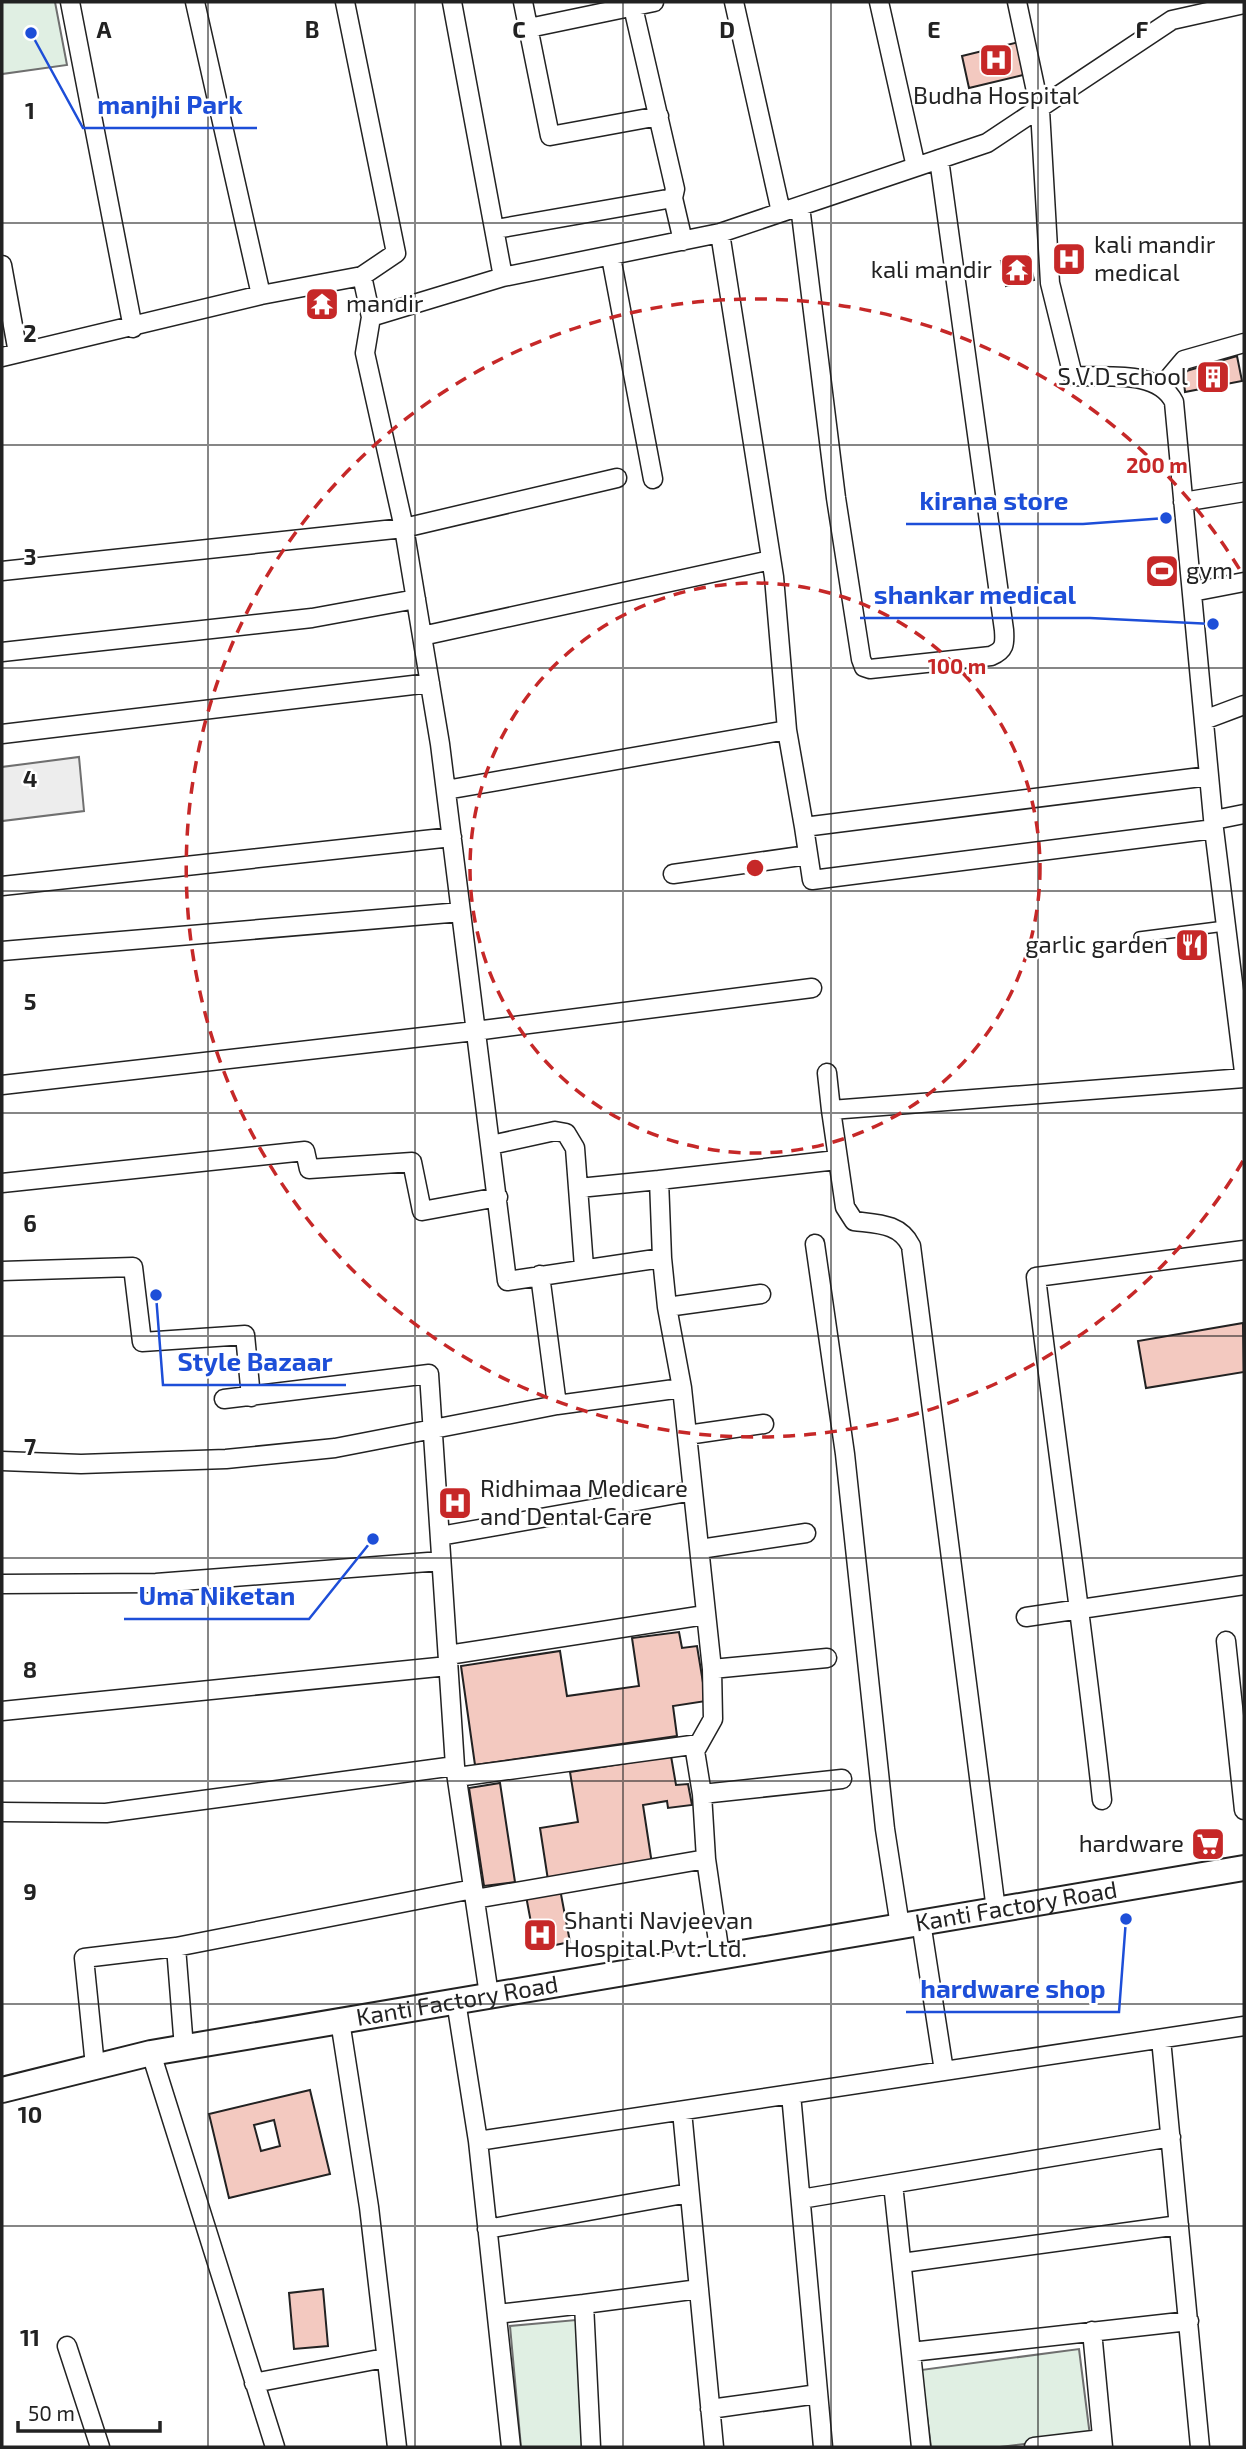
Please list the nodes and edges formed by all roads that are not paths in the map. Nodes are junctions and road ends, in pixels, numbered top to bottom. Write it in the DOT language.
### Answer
graph roads {
  1 [pos="70,2"];
  2 [pos="195,2"];
  3 [pos="345,2"];
  4 [pos="452,2"];
  5 [pos="523,2"];
  6 [pos="654,2"];
  7 [pos="734,2"];
  8 [pos="879,2"];
  9 [pos="1017,2"];
  10 [pos="1169,2"];
  11 [pos="1244,4"];
  12 [pos="633,7"];
  13 [pos="1172,20"];
  14 [pos="529,28"];
  15 [pos="1040,110"];
  16 [pos="659,117"];
  17 [pos="939,159"];
  18 [pos="916,167"];
  19 [pos="673,198"];
  20 [pos="800,206"];
  21 [pos="781,212"];
  22 [pos="496,229"];
  23 [pos="720,233"];
  24 [pos="683,241"];
  25 [pos="611,257"];
  26 [pos="2,265"];
  27 [pos="362,276"];
  28 [pos="503,277"];
  29 [pos="261,295"];
  30 [pos="371,317"];
  31 [pos="133,328"];
  32 [pos="1244,344"];
  33 [pos="10,355"];
  34 [pos="1162,386"];
  35 [pos="617,478"];
  36 [pos="653,479"];
  37 [pos="1244,492"];
  38 [pos="1183,502"];
  39 [pos="404,528"];
  40 [pos="771,560"];
  41 [pos="2,571"];
  42 [pos="1244,582"];
  43 [pos="1192,592"];
  44 [pos="416,599"];
  45 [pos="422,636"];
  46 [pos="2,652"];
  47 [pos="430,683"];
  48 [pos="1244,705"];
  49 [pos="1204,720"];
  50 [pos="787,730"];
  51 [pos="2,734"];
  52 [pos="1209,776"];
  53 [pos="446,790"];
  54 [pos="1244,814"];
  55 [pos="1214,824"];
  56 [pos="804,827"];
  57 [pos="452,837"];
  58 [pos="808,855"];
  59 [pos="673,874"];
  60 [pos="2,886"];
  61 [pos="461,912"];
  62 [pos="1225,926"];
  63 [pos="1139,937"];
  64 [pos="2,951"];
  65 [pos="1238,981"];
  66 [pos="812,988"];
  67 [pos="475,1031"];
  68 [pos="1244,1072"];
  69 [pos="827,1073"];
  70 [pos="1244,1078"];
  71 [pos="2,1085"];
  72 [pos="831,1110"];
  73 [pos="491,1145"];
  74 [pos="837,1160"];
  75 [pos="659,1180"];
  76 [pos="2,1182"];
  77 [pos="579,1188"];
  78 [pos="498,1197"];
  79 [pos="815,1244"];
  80 [pos="1244,1250"];
  81 [pos="662,1258"];
  82 [pos="584,1267"];
  83 [pos="2,1272"];
  84 [pos="540,1275"];
  85 [pos="761,1294"];
  86 [pos="667,1307"];
  87 [pos="682,1388"];
  88 [pos="251,1396"];
  89 [pos="224,1399"];
  90 [pos="557,1405"];
  91 [pos="764,1424"];
  92 [pos="433,1432"];
  93 [pos="687,1435"];
  94 [pos="2,1461"];
  95 [pos="694,1491"];
  96 [pos="806,1532"];
  97 [pos="440,1536"];
  98 [pos="700,1549"];
  99 [pos="441,1561"];
  100 [pos="2,1584"];
  101 [pos="1244,1585"];
  102 [pos="1080,1608"];
  103 [pos="705,1615"];
  104 [pos="1026,1617"];
  105 [pos="1226,1641"];
  106 [pos="827,1658"];
  107 [pos="448,1660"];
  108 [pos="712,1669"];
  109 [pos="2,1711"];
  110 [pos="699,1744"];
  111 [pos="456,1772"];
  112 [pos="842,1779"];
  113 [pos="702,1794"];
  114 [pos="1102,1800"];
  115 [pos="1244,1810"];
  116 [pos="2,1812"];
  117 [pos="706,1859"];
  118 [pos="1244,1868"];
  119 [pos="474,1894"];
  120 [pos="996,1910"];
  121 [pos="911,1924"];
  122 [pos="176,1947"];
  123 [pos="720,1955"];
  124 [pos="489,1995"];
  125 [pos="456,2001"];
  126 [pos="340,2021"];
  127 [pos="1244,2026"];
  128 [pos="1161,2039"];
  129 [pos="184,2048"];
  130 [pos="151,2053"];
  131 [pos="95,2066"];
  132 [pos="944,2071"];
  133 [pos="2,2090"];
  134 [pos="792,2094"];
  135 [pos="682,2111"];
  136 [pos="1171,2137"];
  137 [pos="478,2141"];
  138 [pos="893,2184"];
  139 [pos="690,2193"];
  140 [pos="801,2199"];
  141 [pos="1179,2225"];
  142 [pos="487,2229"];
  143 [pos="902,2263"];
  144 [pos="699,2289"];
  145 [pos="584,2305"];
  146 [pos="496,2314"];
  147 [pos="1189,2321"];
  148 [pos="1091,2331"];
  149 [pos="67,2346"];
  150 [pos="911,2352"];
  151 [pos="385,2358"];
  152 [pos="254,2383"];
  153 [pos="818,2394"];
  154 [pos="710,2409"];
  155 [pos="1102,2443"];
  156 [pos="100,2447"];
  157 [pos="275,2447"];
  158 [pos="397,2447"];
  159 [pos="511,2447"];
  160 [pos="591,2447"];
  161 [pos="713,2447"];
  162 [pos="823,2447"];
  163 [pos="921,2447"];
  164 [pos="1034,2447"];
  165 [pos="1200,2447"];
  1 -- 31 [label="street"];
  2 -- 29 [label="street"];
  3 -- 27 [label="street"];
  4 -- 22 [label="street"];
  5 -- 14 [label="street"];
  6 -- 12 [label="street"];
  7 -- 21 [label="street"];
  8 -- 18 [label="street"];
  9 -- 15 [label="street"];
  10 -- 13 [label="street"];
  11 -- 13 [label="street"];
  12 -- 14 [label="street"];
  12 -- 16 [label="street"];
  13 -- 15 [label="street"];
  14 -- 16 [label="street"];
  15 -- 17 [label="street"];
  15 -- 34 [label="street"];
  16 -- 19 [label="street"];
  17 -- 18 [label="street"];
  17 -- 20 [label="street"];
  18 -- 20 [label="street"];
  19 -- 22 [label="street"];
  19 -- 24 [label="street"];
  20 -- 21 [label="street"];
  21 -- 23 [label="street"];
  22 -- 28 [label="street"];
  23 -- 24 [label="street"];
  23 -- 40 [label="street"];
  24 -- 25 [label="street"];
  25 -- 28 [label="street"];
  25 -- 36 [label="street"];
  26 -- 33 [label="street"];
  27 -- 29 [label="street"];
  27 -- 30 [label="street"];
  28 -- 30 [label="street"];
  29 -- 31 [label="street"];
  30 -- 39 [label="street"];
  31 -- 33 [label="street"];
  32 -- 34 [label="street"];
  34 -- 38 [label="street"];
  35 -- 39 [label="street"];
  37 -- 38 [label="street"];
  38 -- 43 [label="street"];
  39 -- 41 [label="street"];
  39 -- 44 [label="street"];
  40 -- 45 [label="street"];
  40 -- 50 [label="street"];
  42 -- 43 [label="street"];
  43 -- 49 [label="street"];
  44 -- 45 [label="street"];
  44 -- 46 [label="street"];
  45 -- 47 [label="street"];
  47 -- 51 [label="street"];
  47 -- 53 [label="street"];
  48 -- 49 [label="street"];
  49 -- 52 [label="street"];
  50 -- 53 [label="street"];
  50 -- 56 [label="street"];
  52 -- 55 [label="street"];
  52 -- 56 [label="street"];
  53 -- 57 [label="street"];
  54 -- 55 [label="street"];
  55 -- 58 [label="street"];
  55 -- 62 [label="street"];
  56 -- 58 [label="street"];
  57 -- 60 [label="street"];
  57 -- 61 [label="street"];
  58 -- 59 [label="street"];
  61 -- 64 [label="street"];
  61 -- 67 [label="street"];
  62 -- 63 [label="lane"];
  62 -- 65 [label="street"];
  65 -- 68 [label="street"];
  66 -- 67 [label="street"];
  67 -- 71 [label="street"];
  67 -- 73 [label="street"];
  69 -- 72 [label="street"];
  70 -- 72 [label="street"];
  72 -- 74 [label="street"];
  73 -- 77 [label="street"];
  73 -- 78 [label="street"];
  74 -- 75 [label="street"];
  74 -- 120 [label="street"];
  75 -- 77 [label="street"];
  75 -- 81 [label="street"];
  76 -- 78 [label="street"];
  77 -- 82 [label="street"];
  78 -- 84 [label="street"];
  79 -- 121 [label="street"];
  80 -- 102 [label="street"];
  81 -- 82 [label="street"];
  81 -- 86 [label="street"];
  82 -- 84 [label="street"];
  83 -- 88 [label="street"];
  84 -- 90 [label="street"];
  85 -- 86 [label="street"];
  86 -- 87 [label="street"];
  87 -- 90 [label="street"];
  87 -- 93 [label="street"];
  88 -- 89 [label="street"];
  88 -- 92 [label="street"];
  90 -- 92 [label="street"];
  91 -- 93 [label="street"];
  92 -- 94 [label="street"];
  92 -- 97 [label="street"];
  93 -- 95 [label="street"];
  95 -- 97 [label="street"];
  95 -- 98 [label="street"];
  96 -- 98 [label="street"];
  97 -- 99 [label="street"];
  98 -- 103 [label="street"];
  99 -- 100 [label="street"];
  99 -- 107 [label="street"];
  101 -- 102 [label="street"];
  102 -- 104 [label="street"];
  102 -- 114 [label="street"];
  103 -- 107 [label="street"];
  103 -- 108 [label="street"];
  105 -- 115 [label="street"];
  106 -- 108 [label="street"];
  107 -- 109 [label="street"];
  107 -- 111 [label="street"];
  108 -- 110 [label="street"];
  110 -- 111 [label="street"];
  110 -- 113 [label="street"];
  111 -- 116 [label="street"];
  111 -- 119 [label="street"];
  112 -- 113 [label="street"];
  113 -- 117 [label="street"];
  117 -- 119 [label="street"];
  117 -- 123 [label="street"];
  118 -- 120 [label="street, Kanti Factory Road"];
  119 -- 122 [label="street"];
  119 -- 124 [label="street"];
  120 -- 121 [label="street, Kanti Factory Road"];
  121 -- 123 [label="street, Kanti Factory Road"];
  121 -- 132 [label="street"];
  122 -- 129 [label="street"];
  122 -- 131 [label="street"];
  123 -- 124 [label="street, Kanti Factory Road"];
  124 -- 125 [label="street, Kanti Factory Road"];
  125 -- 126 [label="street, Kanti Factory Road"];
  125 -- 137 [label="street"];
  126 -- 129 [label="street, Kanti Factory Road"];
  126 -- 151 [label="street"];
  127 -- 128 [label="street"];
  128 -- 132 [label="street"];
  128 -- 136 [label="street"];
  129 -- 130 [label="street, Kanti Factory Road"];
  130 -- 131 [label="street, Kanti Factory Road"];
  130 -- 152 [label="street"];
  131 -- 133 [label="street, Kanti Factory Road"];
  132 -- 134 [label="street"];
  134 -- 135 [label="street"];
  134 -- 140 [label="street"];
  135 -- 137 [label="street"];
  135 -- 139 [label="street"];
  136 -- 138 [label="street"];
  136 -- 141 [label="street"];
  137 -- 142 [label="street"];
  138 -- 140 [label="street"];
  138 -- 143 [label="street"];
  139 -- 142 [label="street"];
  139 -- 144 [label="street"];
  140 -- 153 [label="street"];
  141 -- 143 [label="street"];
  141 -- 147 [label="street"];
  142 -- 146 [label="street"];
  143 -- 150 [label="street"];
  144 -- 145 [label="street"];
  144 -- 154 [label="street"];
  145 -- 146 [label="street"];
  145 -- 160 [label="street"];
  146 -- 159 [label="street"];
  147 -- 148 [label="street"];
  147 -- 165 [label="street"];
  148 -- 150 [label="street"];
  148 -- 155 [label="street"];
  149 -- 156 [label="street"];
  150 -- 163 [label="street"];
  151 -- 152 [label="street"];
  151 -- 158 [label="street"];
  152 -- 157 [label="street"];
  153 -- 154 [label="street"];
  153 -- 162 [label="street"];
  154 -- 161 [label="street"];
  155 -- 164 [label="street"];
}
